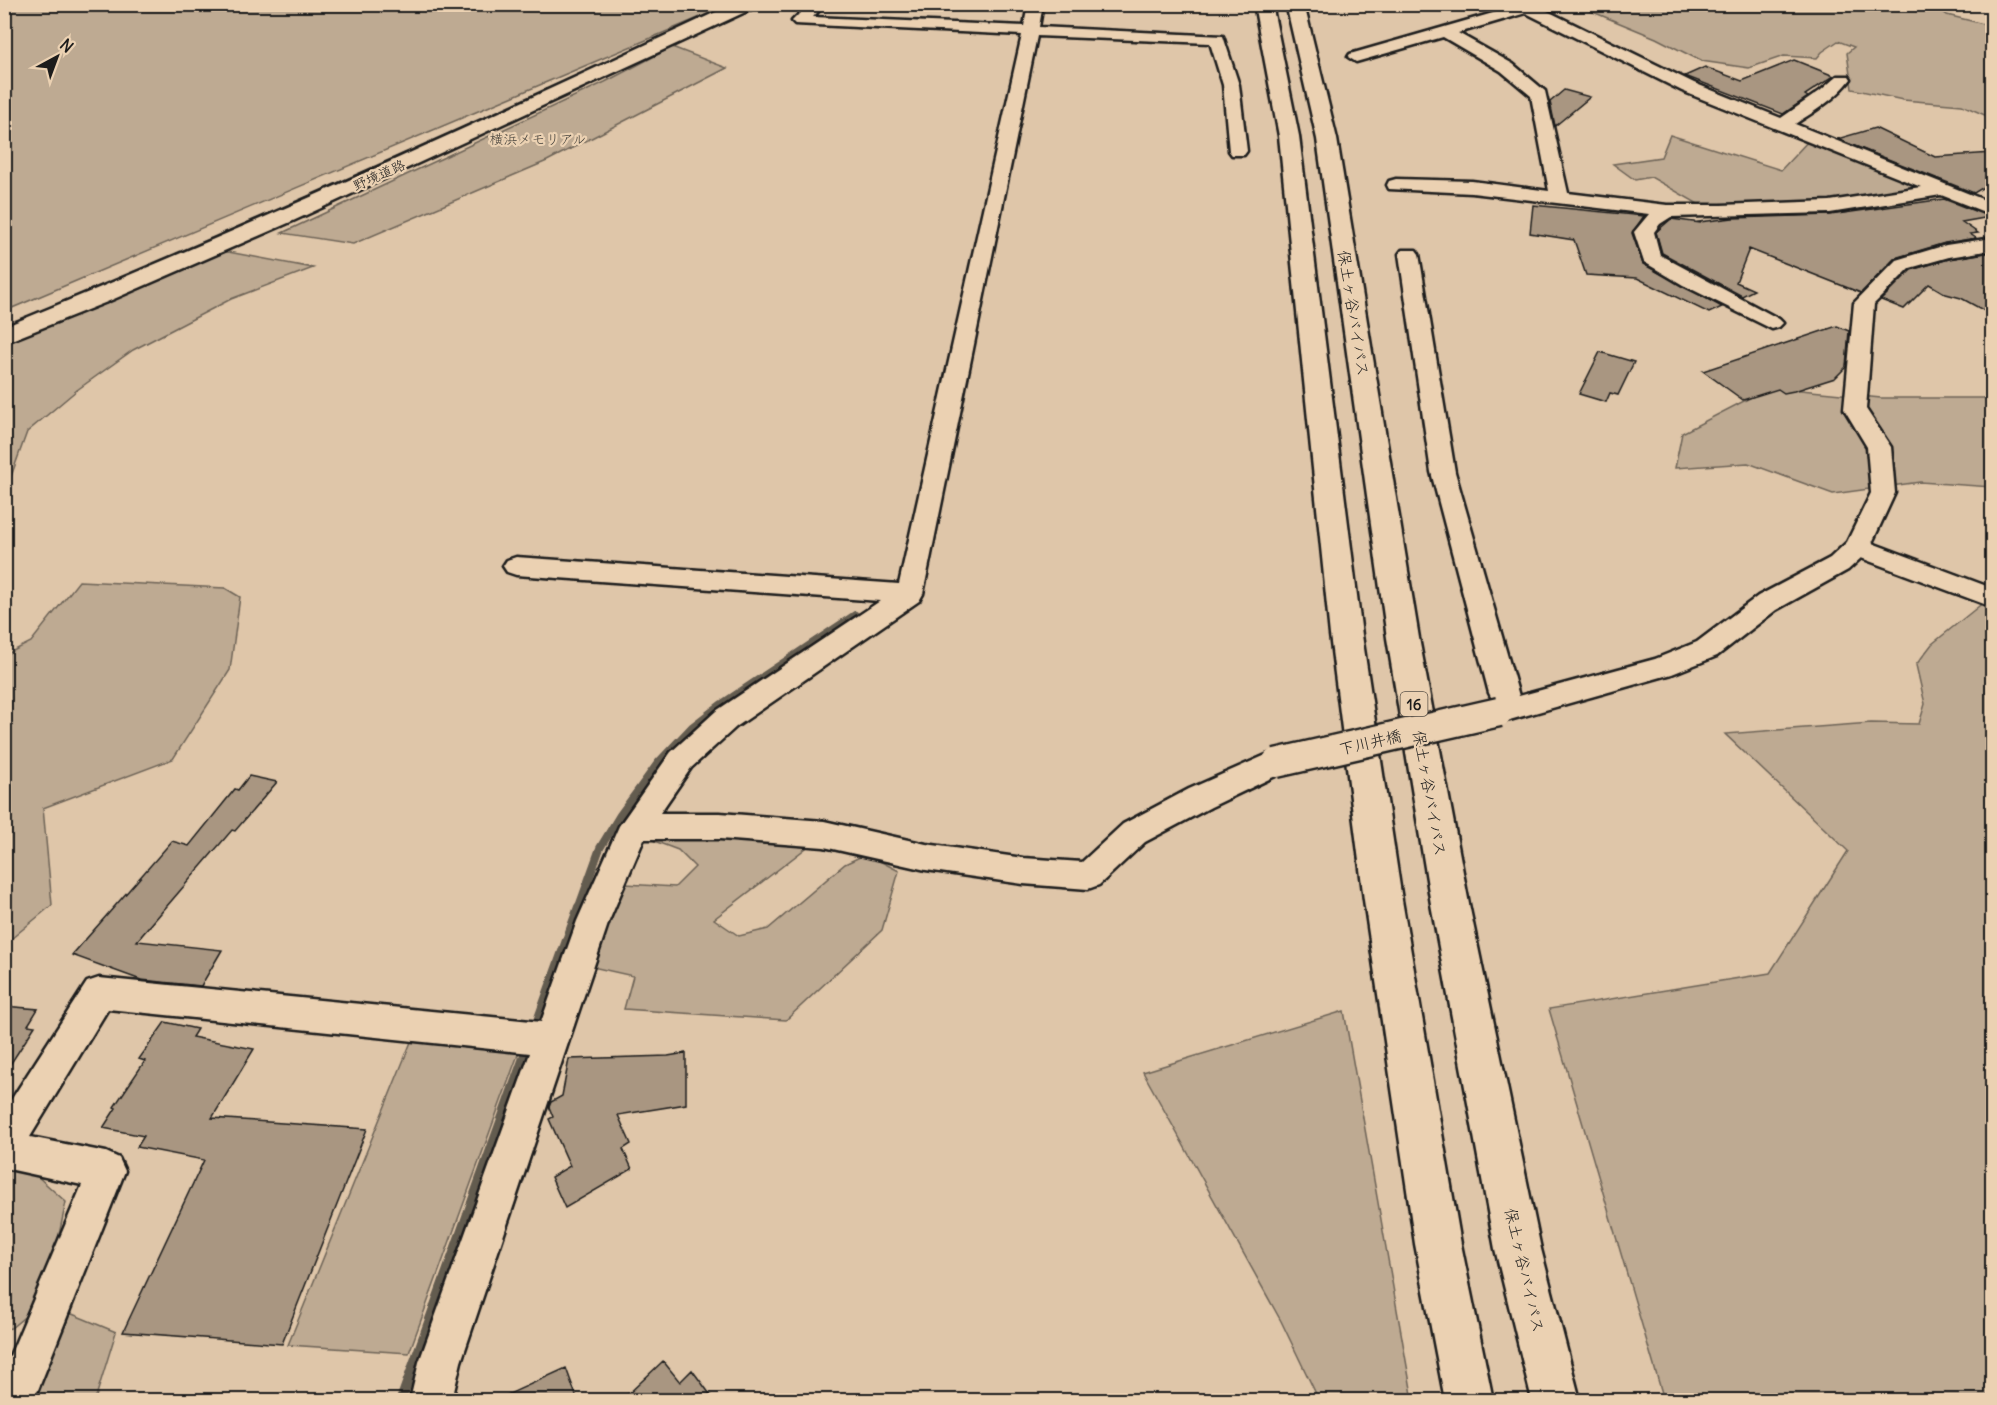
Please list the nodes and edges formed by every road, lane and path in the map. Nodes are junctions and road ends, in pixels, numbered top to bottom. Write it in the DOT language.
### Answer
graph roads {
  1 [pos="748,4"];
  2 [pos="818,4"];
  3 [pos="1263,4"];
  4 [pos="1295,4"];
  5 [pos="1524,6"];
  6 [pos="1033,17"];
  7 [pos="1445,32"];
  8 [pos="1356,57"];
  9 [pos="1843,79"];
  10 [pos="1784,124"];
  11 [pos="1238,151"];
  12 [pos="1396,185"];
  13 [pos="1943,189"];
  14 [pos="1560,198"];
  15 [pos="1992,209"];
  16 [pos="1667,211"];
  17 [pos="1992,244"];
  18 [pos="1409,254"];
  19 [pos="1772,323"];
  20 [pos="4,336"];
  21 [pos="1857,547"];
  22 [pos="516,566"];
  23 [pos="910,594"];
  24 [pos="1992,598"];
  25 [pos="1504,710"];
  26 [pos="634,826"];
  27 [pos="552,1039"];
  28 [pos="4,1145"];
  29 [pos="4,1150"];
  30 [pos="13,1401"];
  31 [pos="431,1401"];
  32 [pos="1469,1401"];
  33 [pos="1556,1401"];
  1 -- 20 [label="main road, 野境道路"];
  2 -- 6 [label="street"];
  3 -- 32 [label="main road"];
  4 -- 33 [label="main road, 保土ヶ谷バイパス / 16"];
  5 -- 7 [label="street"];
  5 -- 10 [label="street"];
  6 -- 11 [label="street"];
  6 -- 23 [label="street"];
  7 -- 8 [label="street"];
  7 -- 14 [label="street"];
  9 -- 10 [label="street"];
  10 -- 13 [label="street"];
  12 -- 14 [label="street"];
  13 -- 15 [label="street"];
  13 -- 16 [label="street"];
  14 -- 16 [label="street"];
  16 -- 19 [label="street"];
  17 -- 21 [label="street"];
  18 -- 25 [label="street"];
  21 -- 24 [label="street"];
  21 -- 25 [label="street, 下川井橋"];
  22 -- 23 [label="street"];
  23 -- 26 [label="street"];
  25 -- 26 [label="street, 下川井橋, bridge"];
  26 -- 27 [label="street"];
  27 -- 28 [label="street"];
  27 -- 31 [label="street"];
  29 -- 30 [label="street"];
}
